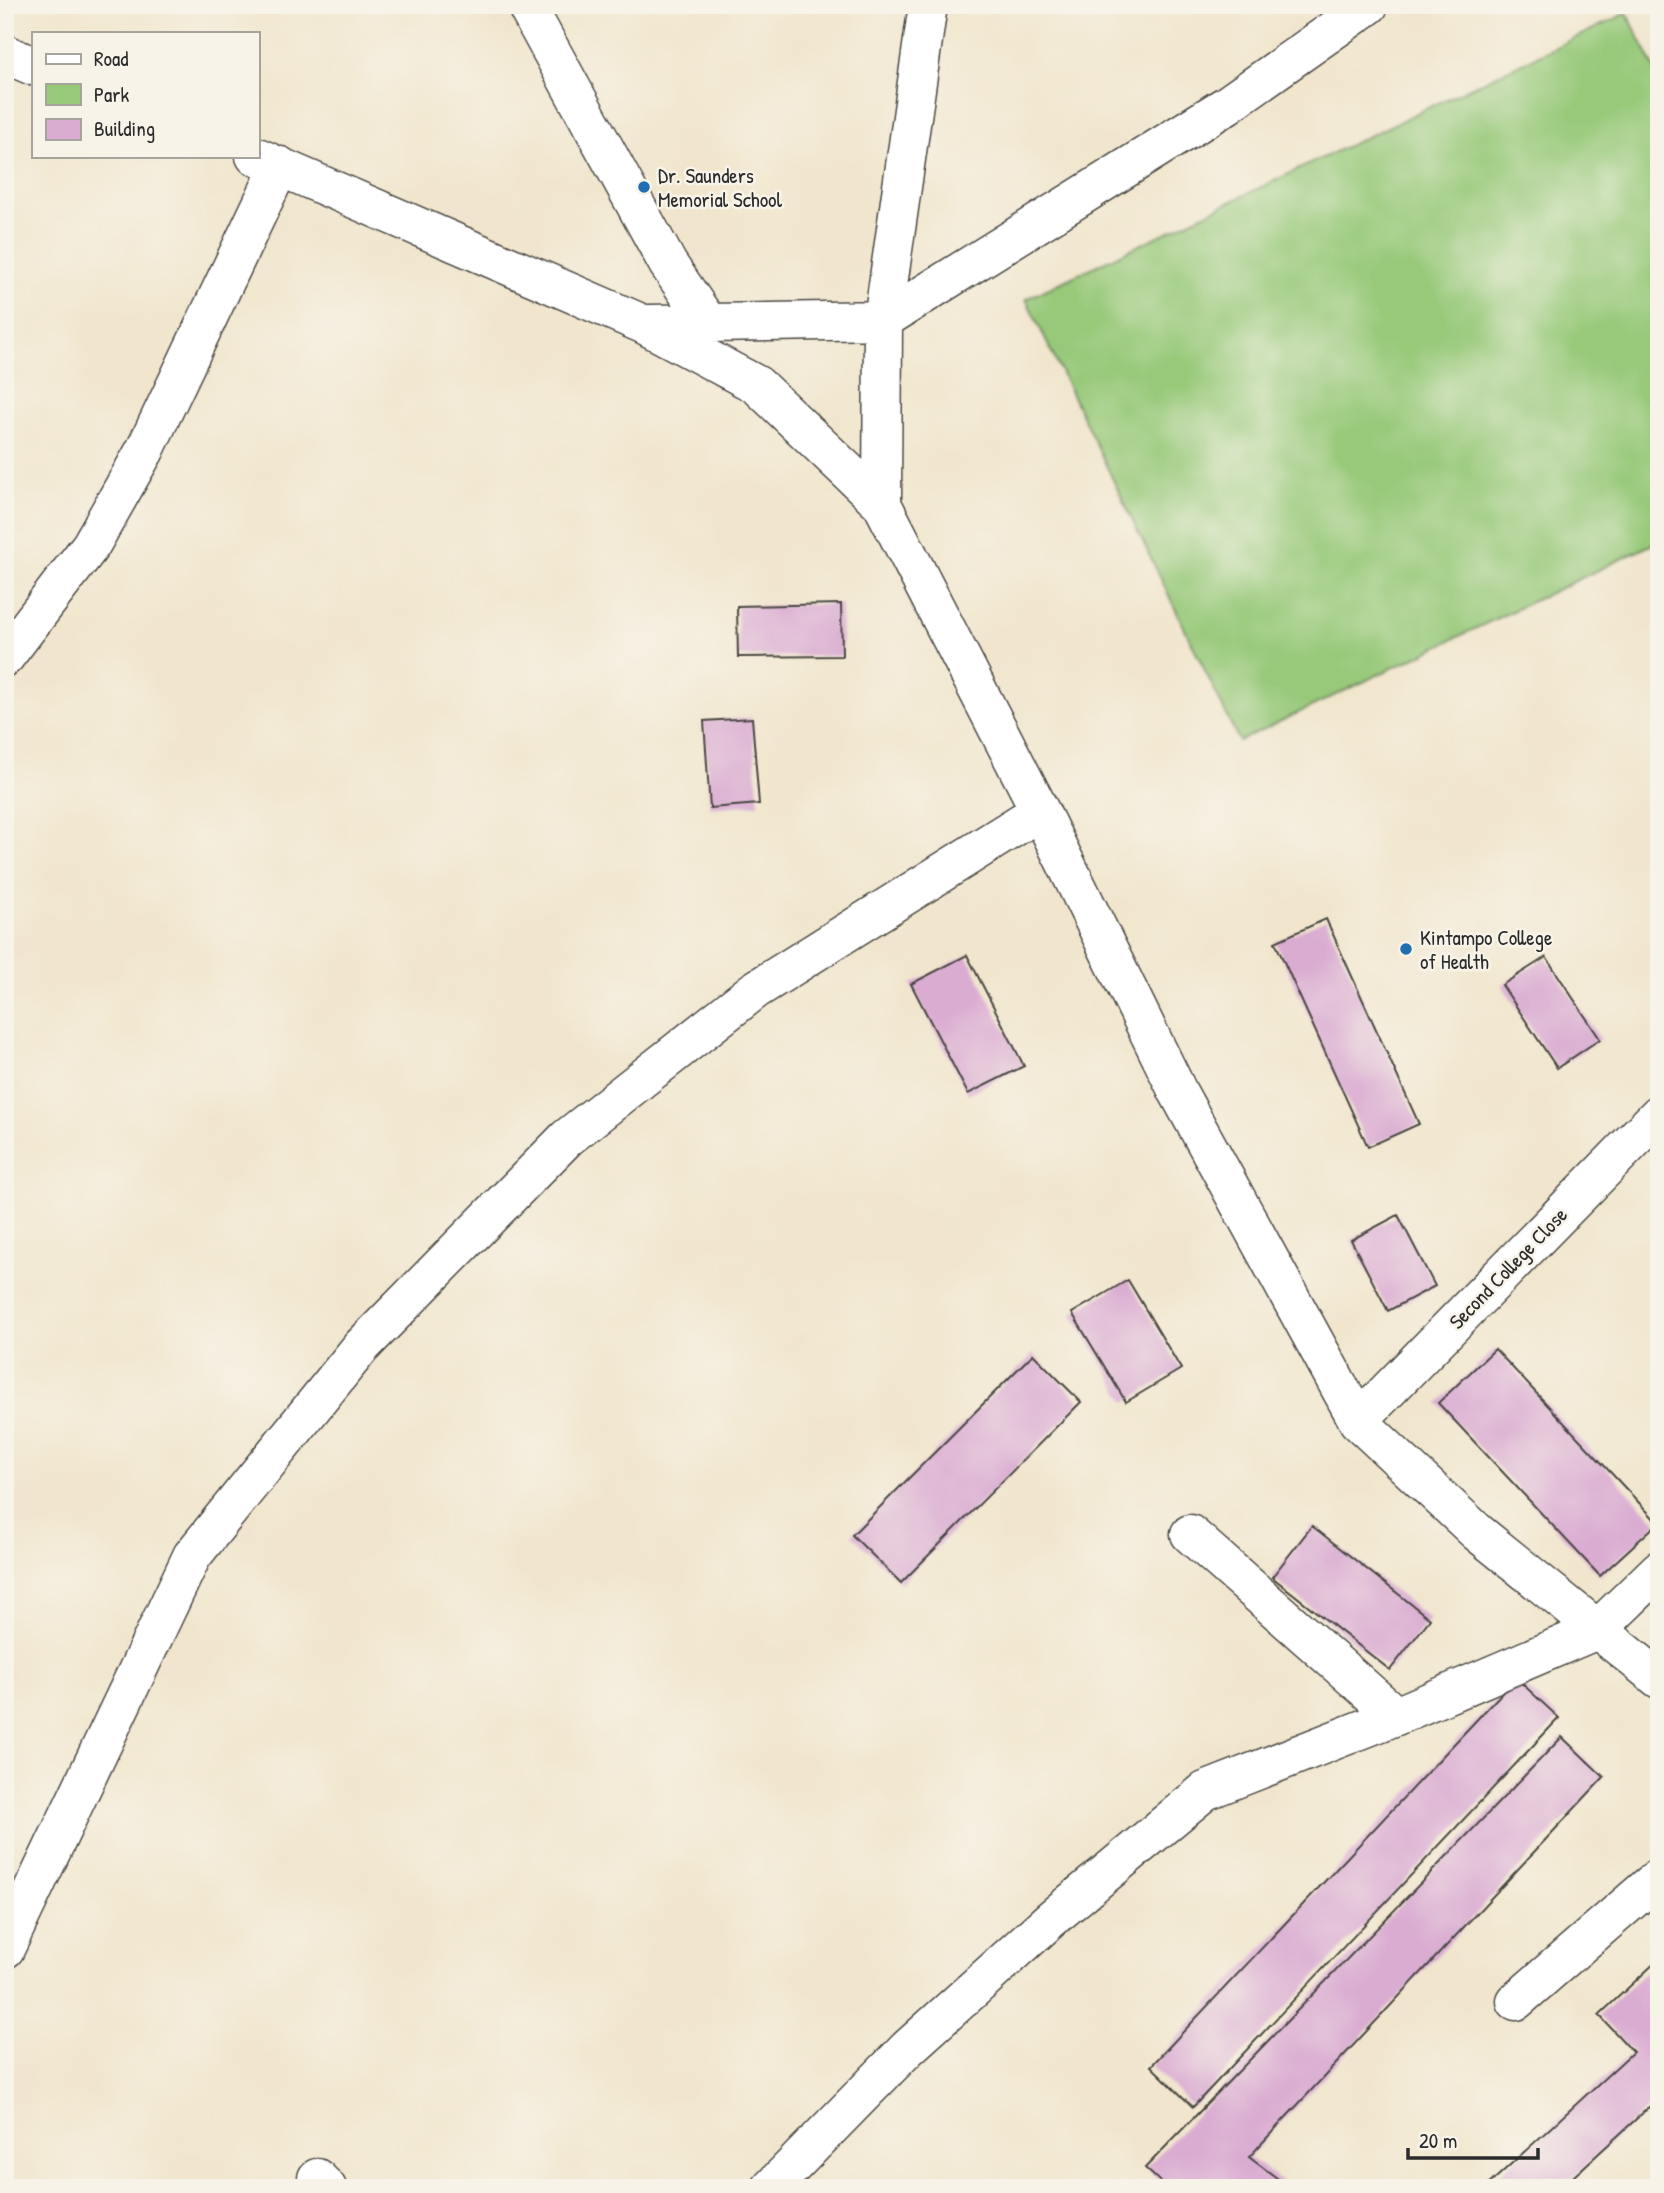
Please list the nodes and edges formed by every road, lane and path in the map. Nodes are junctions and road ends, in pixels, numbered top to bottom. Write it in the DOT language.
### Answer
graph roads {
  1 [pos="526,5"];
  2 [pos="928,5"];
  3 [pos="1369,5"];
  4 [pos="5,54"];
  5 [pos="32,66"];
  6 [pos="268,161"];
  7 [pos="883,320"];
  8 [pos="643,324"];
  9 [pos="709,324"];
  10 [pos="882,504"];
  11 [pos="5,657"];
  12 [pos="1040,811"];
  13 [pos="1659,1114"];
  14 [pos="1358,1421"];
  15 [pos="1190,1534"];
  16 [pos="1659,1570"];
  17 [pos="1597,1630"];
  18 [pos="1659,1679"];
  19 [pos="1396,1716"];
  20 [pos="1659,1877"];
  21 [pos="5,1949"];
  22 [pos="1516,2001"];
  23 [pos="771,2188"];
  1 -- 9 [label="street"];
  2 -- 7 [label="street"];
  3 -- 7 [label="street"];
  4 -- 5 [label="street"];
  6 -- 8 [label="street"];
  6 -- 11 [label="street"];
  7 -- 9 [label="street"];
  7 -- 10 [label="street"];
  8 -- 9 [label="street"];
  8 -- 10 [label="street"];
  10 -- 12 [label="street"];
  12 -- 14 [label="street"];
  12 -- 21 [label="street"];
  13 -- 14 [label="street, Second College Close"];
  14 -- 17 [label="street"];
  15 -- 19 [label="street"];
  16 -- 17 [label="street"];
  17 -- 18 [label="street"];
  17 -- 19 [label="street"];
  19 -- 23 [label="street"];
  20 -- 22 [label="street"];
}
